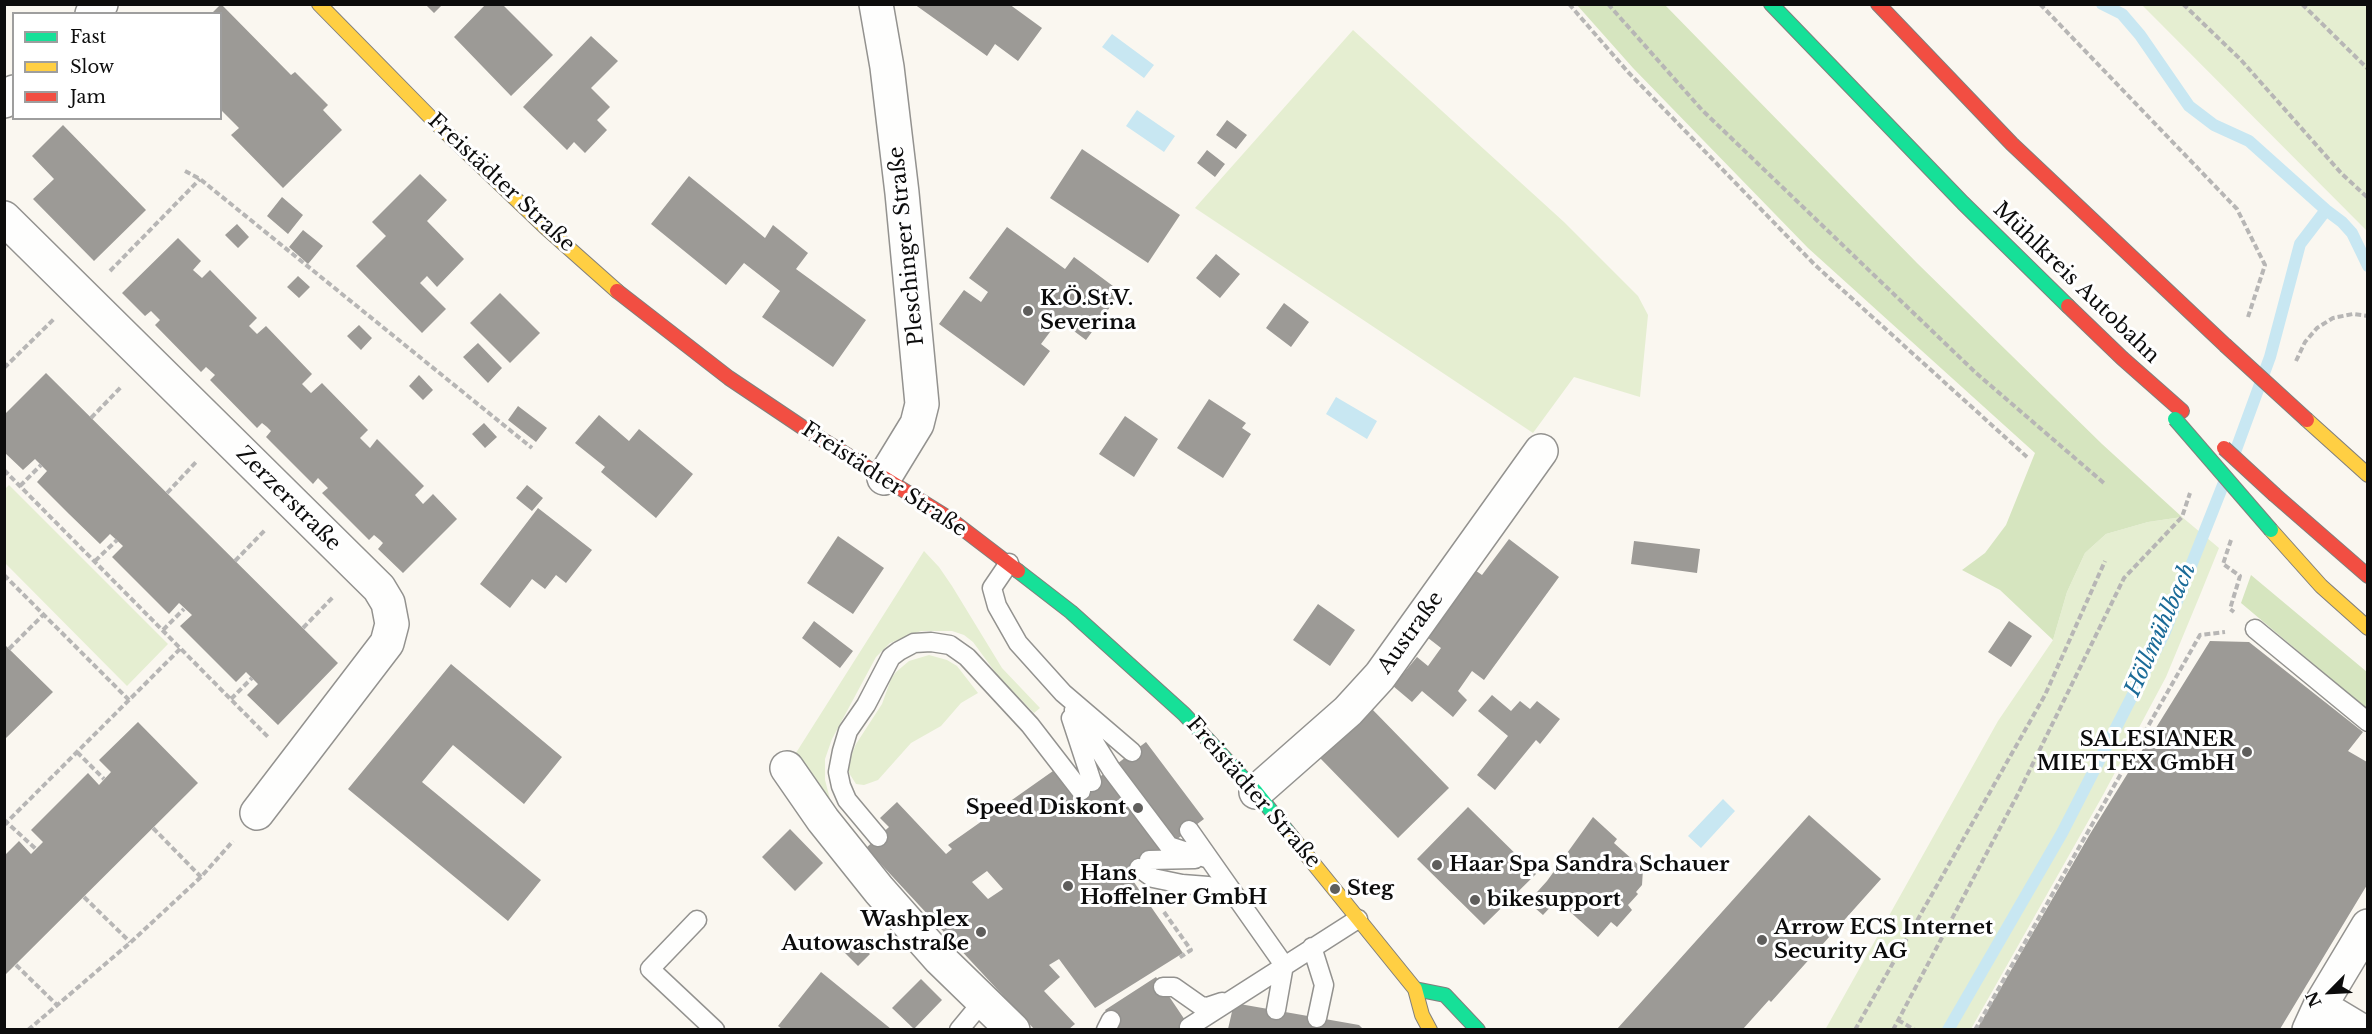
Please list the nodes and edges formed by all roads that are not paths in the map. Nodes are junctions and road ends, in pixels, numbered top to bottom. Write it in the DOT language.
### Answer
graph roads {
  1 [pos="319,4"];
  2 [pos="876,4"];
  3 [pos="1771,4"];
  4 [pos="1878,4"];
  5 [pos="4,218"];
  6 [pos="2179,415"];
  7 [pos="2199,426"];
  8 [pos="2216,442"];
  9 [pos="1541,451"];
  10 [pos="2367,475"];
  11 [pos="884,478"];
  12 [pos="1009,563"];
  13 [pos="2367,576"];
  14 [pos="2367,628"];
  15 [pos="2255,629"];
  16 [pos="1063,693"];
  17 [pos="2367,722"];
  18 [pos="1132,752"];
  19 [pos="787,768"];
  20 [pos="1256,792"];
  21 [pos="257,813"];
  22 [pos="1190,830"];
  23 [pos="878,837"];
  24 [pos="1209,859"];
  25 [pos="1244,909"];
  26 [pos="1358,919"];
  27 [pos="697,920"];
  28 [pos="2367,926"];
  29 [pos="1312,947"];
  30 [pos="1284,965"];
  31 [pos="1163,987"];
  32 [pos="1415,989"];
  33 [pos="1234,999"];
  34 [pos="1276,1010"];
  35 [pos="1317,1018"];
  36 [pos="2314,1018"];
  37 [pos="997,1020"];
  38 [pos="1189,1027"];
  39 [pos="715,1029"];
  40 [pos="959,1029"];
  41 [pos="1430,1029"];
  42 [pos="1478,1029"];
  43 [pos="2360,1029"];
  1 -- 11 [label="main road, Freistädter Straße"];
  2 -- 11 [label="street, Pleschinger Straße"];
  3 -- 6 [label="main road, Mühlkreis Autobahn"];
  4 -- 10 [label="main road, bridge"];
  5 -- 21 [label="street, Zerzerstraße"];
  6 -- 7 [label="main road, Mühlkreis Autobahn"];
  6 -- 14 [label="main road, bridge"];
  8 -- 13 [label="main road, bridge"];
  9 -- 20 [label="street, Austraße"];
  11 -- 12 [label="main road, Freistädter Straße"];
  12 -- 16 [label="lane"];
  12 -- 20 [label="main road, Freistädter Straße"];
  15 -- 17 [label="lane"];
  16 -- 18 [label="lane"];
  16 -- 23 [label="lane"];
  16 -- 24 [label="lane"];
  19 -- 37 [label="street"];
  20 -- 26 [label="main road, Freistädter Straße"];
  22 -- 24 [label="lane"];
  24 -- 25 [label="lane"];
  24 -- 25 [label="lane"];
  25 -- 30 [label="lane"];
  26 -- 29 [label="lane"];
  26 -- 32 [label="main road, Freistädter Straße"];
  27 -- 39 [label="lane"];
  28 -- 36 [label="street"];
  29 -- 30 [label="lane"];
  29 -- 35 [label="lane"];
  30 -- 33 [label="lane"];
  30 -- 34 [label="lane"];
  31 -- 33 [label="lane"];
  32 -- 41 [label="main road, Freistädter Straße"];
  32 -- 42 [label="main road"];
  33 -- 38 [label="lane"];
  36 -- 43 [label="street"];
  37 -- 40 [label="lane"];
}
